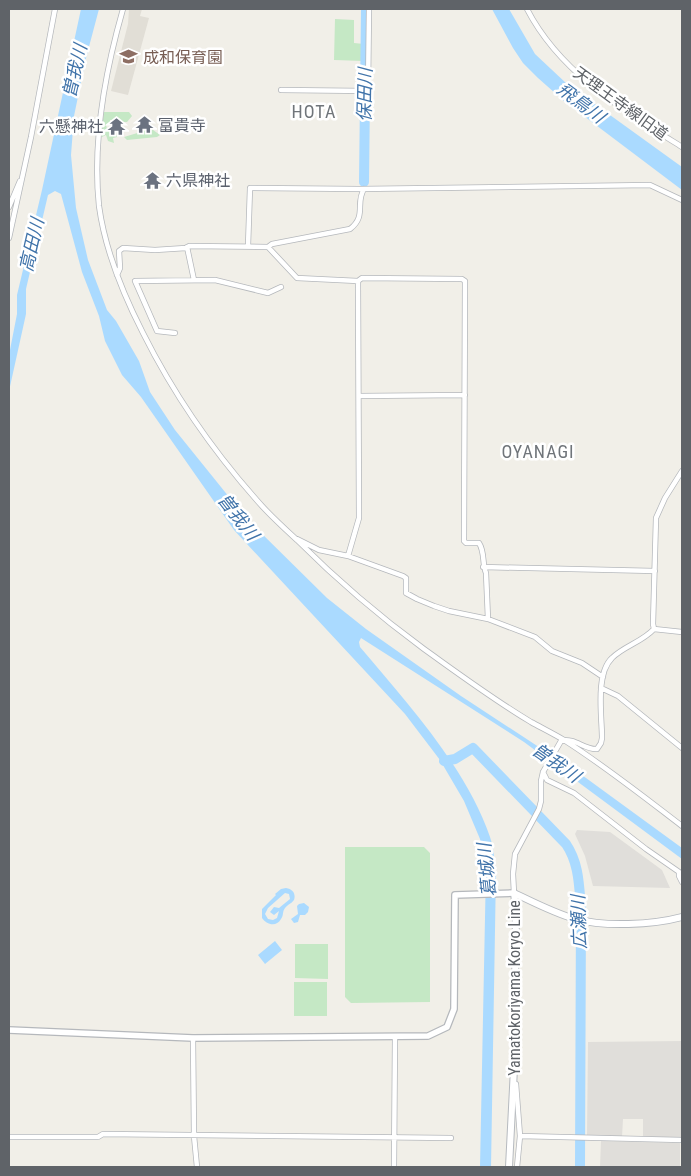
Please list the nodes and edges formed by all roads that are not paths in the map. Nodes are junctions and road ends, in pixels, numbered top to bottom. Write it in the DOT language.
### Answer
graph roads {
  1 [pos="56,9"];
  2 [pos="123,9"];
  3 [pos="369,9"];
  4 [pos="527,9"];
  5 [pos="281,90"];
  6 [pos="682,147"];
  7 [pos="24,173"];
  8 [pos="364,188"];
  9 [pos="682,200"];
  10 [pos="9,207"];
  11 [pos="9,238"];
  12 [pos="248,246"];
  13 [pos="188,247"];
  14 [pos="268,247"];
  15 [pos="117,275"];
  16 [pos="194,280"];
  17 [pos="358,281"];
  18 [pos="281,287"];
  19 [pos="175,333"];
  20 [pos="359,396"];
  21 [pos="465,396"];
  22 [pos="682,471"];
  23 [pos="296,539"];
  24 [pos="348,556"];
  25 [pos="483,567"];
  26 [pos="655,571"];
  27 [pos="488,619"];
  28 [pos="654,629"];
  29 [pos="682,632"];
  30 [pos="603,677"];
  31 [pos="601,688"];
  32 [pos="563,740"];
  33 [pos="682,748"];
  34 [pos="542,772"];
  35 [pos="682,826"];
  36 [pos="681,873"];
  37 [pos="682,882"];
  38 [pos="511,893"];
  39 [pos="682,917"];
  40 [pos="9,1030"];
  41 [pos="395,1037"];
  42 [pos="193,1038"];
  43 [pos="514,1068"];
  44 [pos="194,1136"];
  45 [pos="520,1136"];
  46 [pos="9,1137"];
  47 [pos="394,1137"];
  48 [pos="451,1138"];
  49 [pos="682,1140"];
  50 [pos="197,1167"];
  51 [pos="394,1167"];
  52 [pos="509,1167"];
  53 [pos="517,1167"];
  1 -- 7 [label="street"];
  2 -- 15 [label="street"];
  3 -- 5 [label="street"];
  4 -- 6 [label="street, 天理王寺線旧道"];
  7 -- 10 [label="street"];
  7 -- 11 [label="street"];
  8 -- 9 [label="street"];
  8 -- 12 [label="street"];
  8 -- 14 [label="street"];
  12 -- 13 [label="street"];
  12 -- 14 [label="street"];
  13 -- 15 [label="street"];
  13 -- 16 [label="street"];
  14 -- 17 [label="street"];
  15 -- 23 [label="street"];
  16 -- 18 [label="street"];
  16 -- 19 [label="street"];
  17 -- 20 [label="street"];
  17 -- 21 [label="street"];
  20 -- 21 [label="street"];
  20 -- 24 [label="street"];
  21 -- 25 [label="street"];
  22 -- 26 [label="street"];
  23 -- 24 [label="street"];
  23 -- 32 [label="street"];
  24 -- 27 [label="street"];
  25 -- 26 [label="street"];
  25 -- 27 [label="street"];
  26 -- 28 [label="street"];
  27 -- 30 [label="street"];
  28 -- 29 [label="street"];
  28 -- 30 [label="street"];
  30 -- 31 [label="street"];
  31 -- 32 [label="street"];
  31 -- 33 [label="street"];
  32 -- 34 [label="street"];
  32 -- 35 [label="street"];
  34 -- 36 [label="street"];
  34 -- 38 [label="street"];
  36 -- 37 [label="street"];
  38 -- 39 [label="main road, Yamatokoriyama Koryo Line"];
  38 -- 41 [label="street"];
  38 -- 43 [label="main road, Yamatokoriyama Koryo Line"];
  40 -- 42 [label="street"];
  41 -- 42 [label="street"];
  41 -- 47 [label="street"];
  42 -- 44 [label="street"];
  43 -- 45 [label="street"];
  43 -- 52 [label="main road, Yamatokoriyama Koryo Line"];
  44 -- 46 [label="street"];
  44 -- 47 [label="street"];
  44 -- 50 [label="street"];
  45 -- 49 [label="street"];
  45 -- 53 [label="street"];
  47 -- 48 [label="street"];
  47 -- 51 [label="street"];
}
